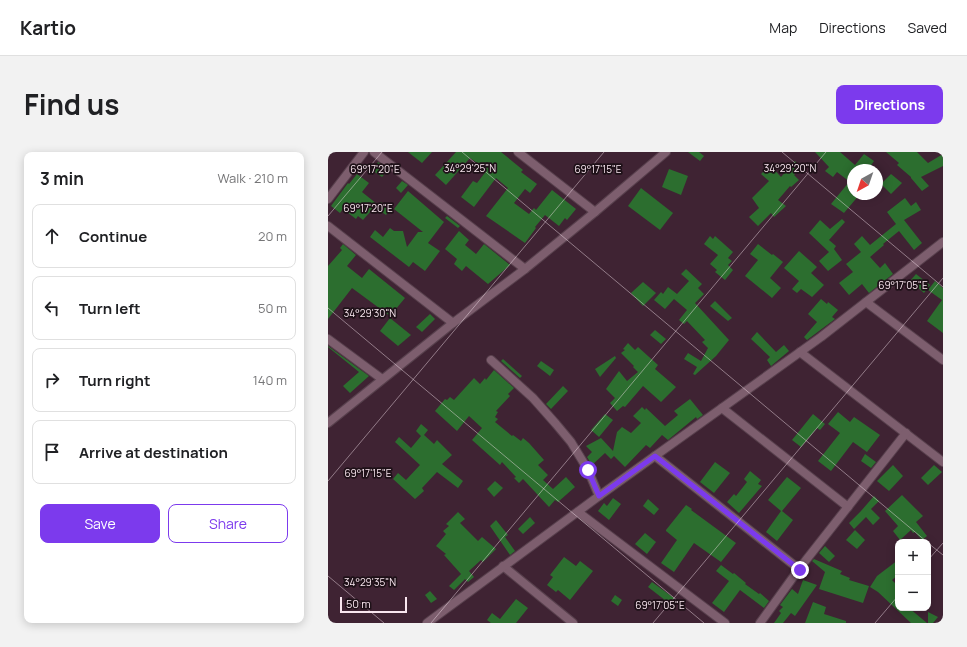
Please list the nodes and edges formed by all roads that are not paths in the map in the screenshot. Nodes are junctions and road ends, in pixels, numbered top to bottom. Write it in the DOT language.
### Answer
graph roads {
  1 [pos="364,152"];
  2 [pos="374,152"];
  3 [pos="518,152"];
  4 [pos="666,152"];
  5 [pos="328,199"];
  6 [pos="595,212"];
  7 [pos="328,226"];
  8 [pos="943,243"];
  9 [pos="525,269"];
  10 [pos="866,302"];
  11 [pos="453,322"];
  12 [pos="328,338"];
  13 [pos="800,352"];
  14 [pos="491,360"];
  15 [pos="943,360"];
  16 [pos="382,379"];
  17 [pos="722,408"];
  18 [pos="328,423"];
  19 [pos="906,433"];
  20 [pos="655,456"];
  21 [pos="943,462"];
  22 [pos="599,496"];
  23 [pos="848,507"];
  24 [pos="578,512"];
  25 [pos="503,566"];
  26 [pos="800,570"];
  27 [pos="427,623"];
  28 [pos="573,623"];
  29 [pos="725,623"];
  30 [pos="760,623"];
  1 -- 5 [label="street"];
  2 -- 9 [label="street"];
  3 -- 6 [label="street"];
  4 -- 6 [label="street"];
  6 -- 9 [label="street"];
  7 -- 11 [label="street"];
  8 -- 10 [label="street"];
  9 -- 11 [label="street"];
  10 -- 13 [label="street"];
  10 -- 15 [label="street"];
  11 -- 16 [label="street"];
  12 -- 16 [label="street"];
  13 -- 17 [label="street"];
  13 -- 19 [label="street"];
  14 -- 22 [label="street"];
  16 -- 18 [label="street"];
  17 -- 20 [label="street"];
  17 -- 23 [label="street"];
  19 -- 21 [label="street"];
  19 -- 23 [label="street"];
  20 -- 22 [label="street"];
  20 -- 26 [label="street"];
  22 -- 24 [label="street"];
  23 -- 26 [label="street"];
  24 -- 25 [label="street"];
  24 -- 29 [label="street"];
  25 -- 27 [label="street"];
  25 -- 28 [label="street"];
  26 -- 30 [label="street"];
}
